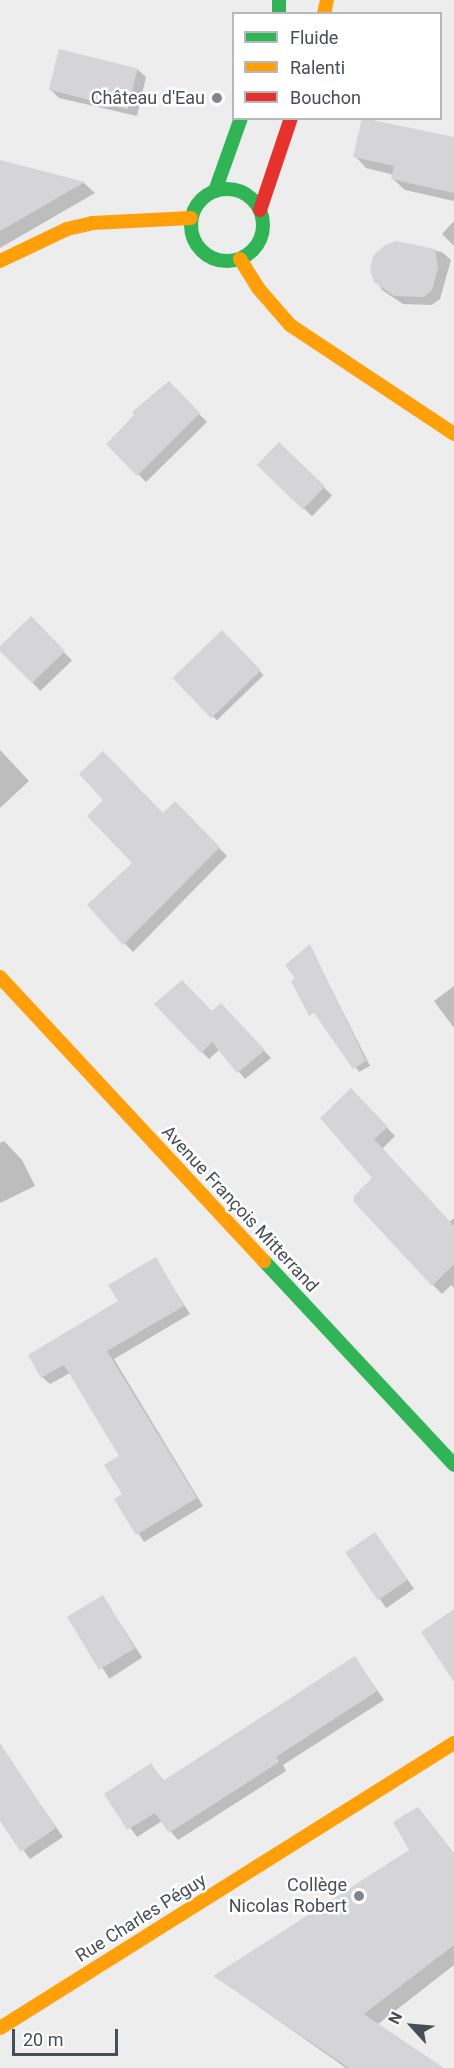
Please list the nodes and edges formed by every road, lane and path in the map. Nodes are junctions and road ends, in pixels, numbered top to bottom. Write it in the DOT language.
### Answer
graph roads {
  1 [pos="240,120"];
  2 [pos="290,120"];
  3 [pos="215,191"];
  4 [pos="260,210"];
  5 [pos="191,218"];
  6 [pos="240,259"];
  7 [pos="0,261"];
  8 [pos="454,434"];
  9 [pos="0,977"];
  10 [pos="454,1465"];
  11 [pos="454,1743"];
  12 [pos="0,2028"];
  1 -- 3 [label="street"];
  2 -- 4 [label="street"];
  3 -- 4 [label="street"];
  3 -- 5 [label="street"];
  4 -- 6 [label="street"];
  5 -- 6 [label="street"];
  5 -- 7 [label="street"];
  6 -- 8 [label="street"];
  9 -- 10 [label="street, Avenue François Mitterrand"];
  11 -- 12 [label="street, Rue Charles Péguy"];
}
